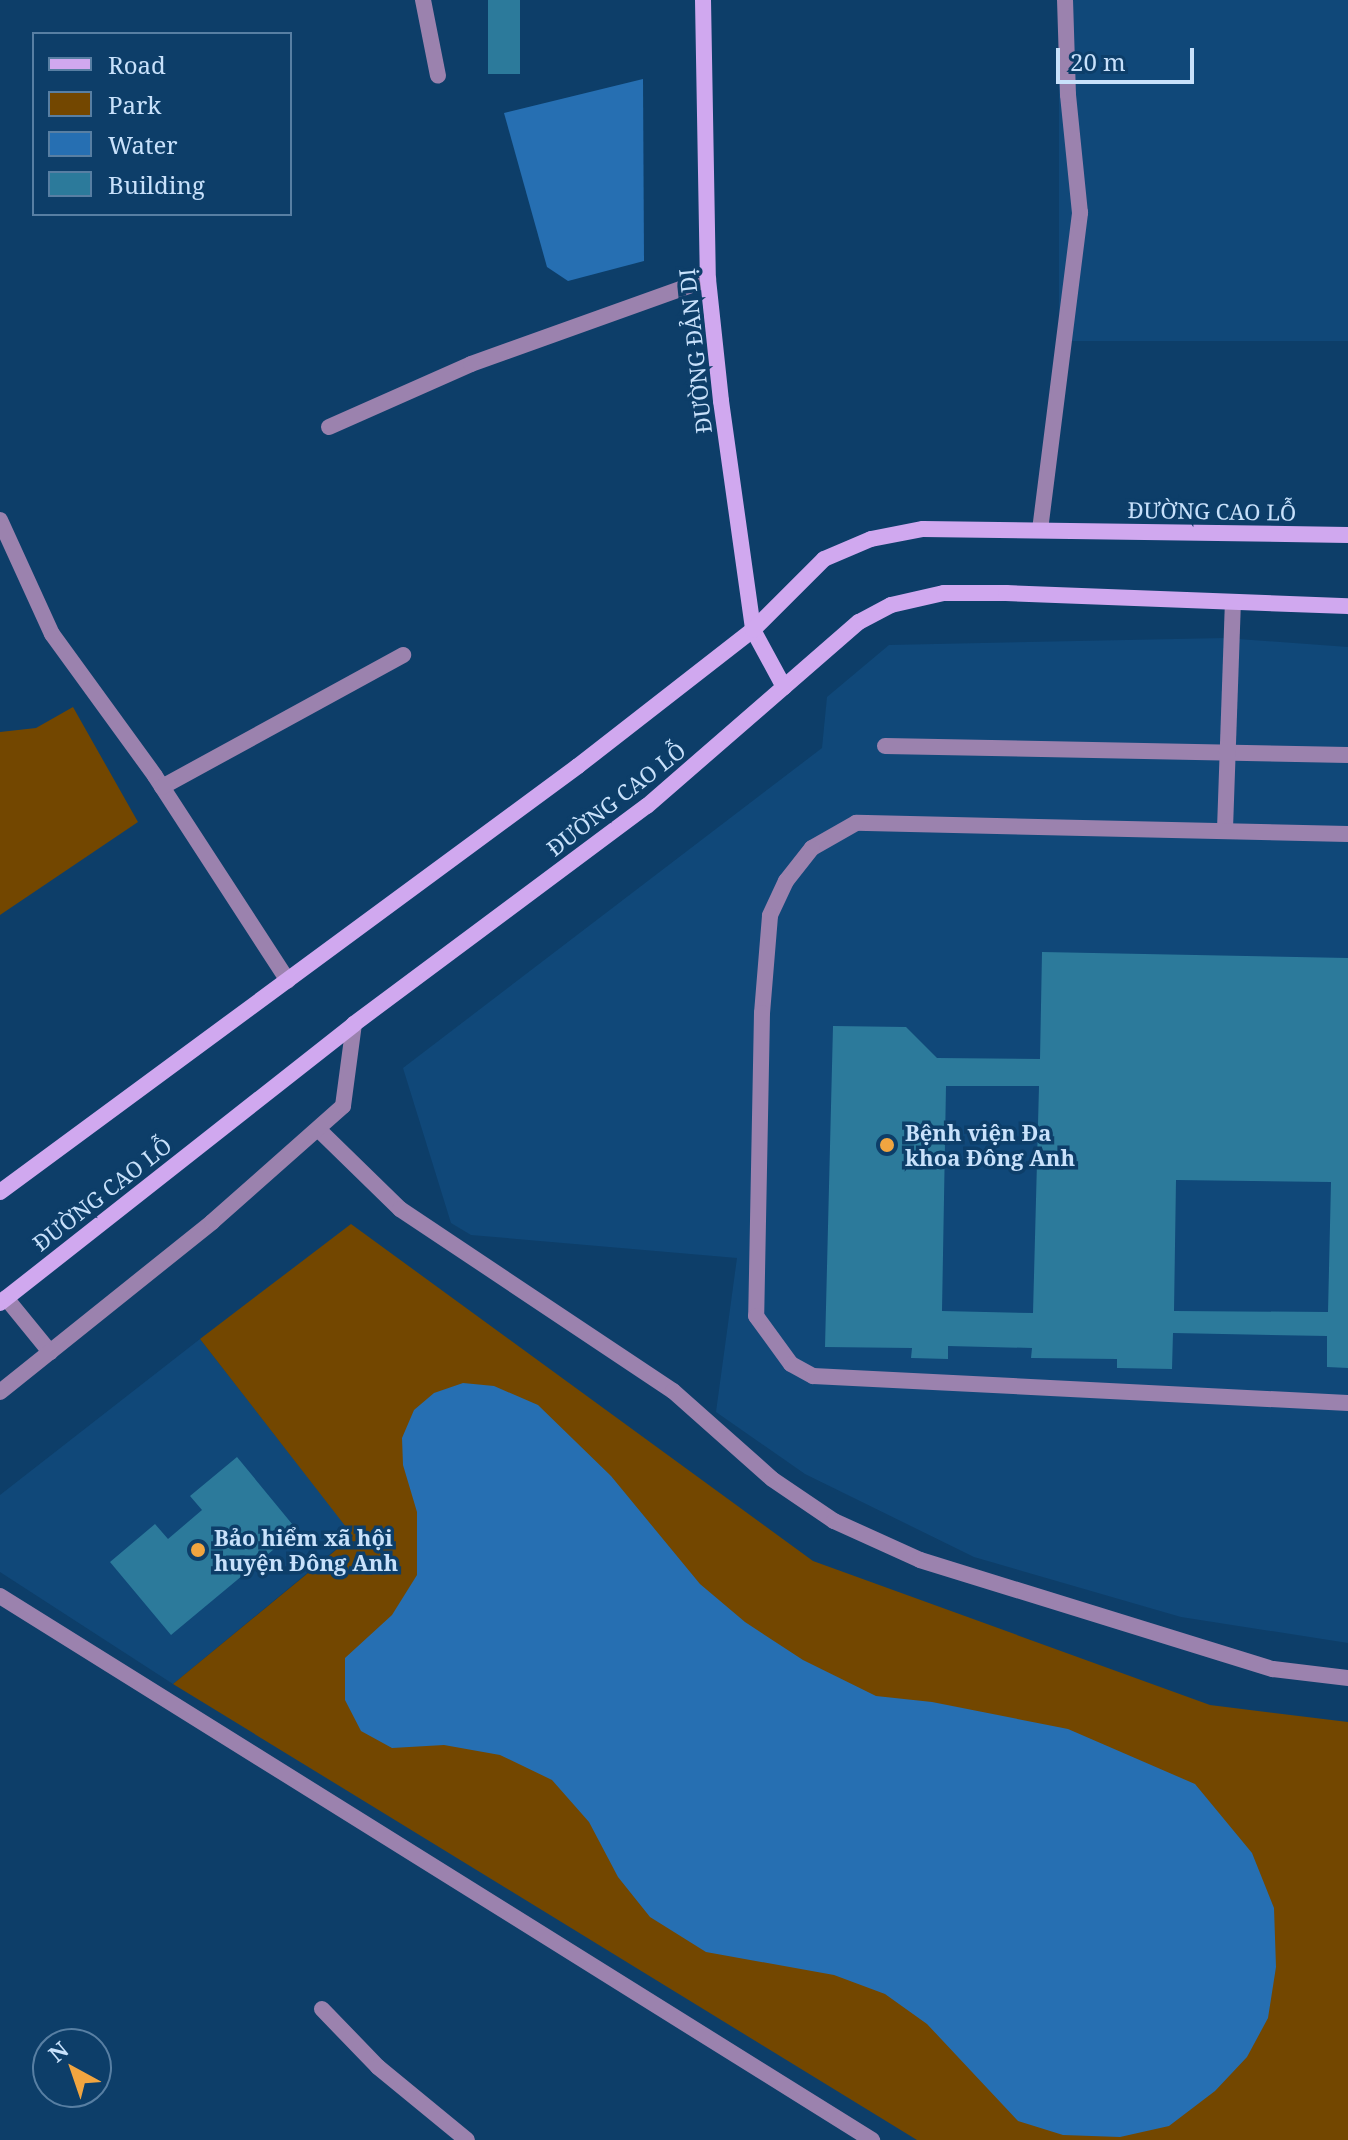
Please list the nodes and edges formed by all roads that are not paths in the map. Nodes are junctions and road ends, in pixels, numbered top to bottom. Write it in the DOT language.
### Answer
graph roads {
  1 [pos="423,0"];
  2 [pos="703,0"];
  3 [pos="1065,0"];
  4 [pos="438,76"];
  5 [pos="708,279"];
  6 [pos="329,427"];
  7 [pos="0,520"];
  8 [pos="1040,530"];
  9 [pos="1348,535"];
  10 [pos="1233,604"];
  11 [pos="1348,606"];
  12 [pos="753,630"];
  13 [pos="403,655"];
  14 [pos="784,687"];
  15 [pos="885,746"];
  16 [pos="1228,753"];
  17 [pos="1348,755"];
  18 [pos="162,787"];
  19 [pos="1225,829"];
  20 [pos="1348,834"];
  21 [pos="288,981"];
  22 [pos="354,1024"];
  23 [pos="318,1129"];
  24 [pos="0,1192"];
  25 [pos="3,1300"];
  26 [pos="50,1352"];
  27 [pos="0,1392"];
  28 [pos="1348,1403"];
  29 [pos="0,1596"];
  30 [pos="1348,1678"];
  31 [pos="322,2009"];
  32 [pos="467,2140"];
  33 [pos="872,2140"];
  1 -- 4 [label="street"];
  2 -- 5 [label="main road, ĐƯỜNG ĐẢN DỊ"];
  3 -- 8 [label="street"];
  5 -- 6 [label="street"];
  5 -- 12 [label="main road, ĐƯỜNG ĐẢN DỊ"];
  7 -- 18 [label="street"];
  8 -- 9 [label="main road, ĐƯỜNG CAO LỖ"];
  8 -- 12 [label="main road, ĐƯỜNG CAO LỖ"];
  10 -- 11 [label="main road, ĐƯỜNG CAO LỖ"];
  10 -- 14 [label="main road, ĐƯỜNG CAO LỖ"];
  10 -- 16 [label="street"];
  12 -- 14 [label="main road, ĐƯỜNG ĐẢN DỊ"];
  12 -- 21 [label="main road, ĐƯỜNG CAO LỖ"];
  13 -- 18 [label="street"];
  14 -- 22 [label="main road, ĐƯỜNG CAO LỖ"];
  15 -- 16 [label="street"];
  16 -- 17 [label="street"];
  16 -- 19 [label="street"];
  18 -- 21 [label="street"];
  19 -- 20 [label="street"];
  19 -- 28 [label="street"];
  21 -- 24 [label="main road, ĐƯỜNG CAO LỖ"];
  22 -- 23 [label="street"];
  22 -- 25 [label="main road, ĐƯỜNG CAO LỖ"];
  23 -- 26 [label="street"];
  23 -- 30 [label="street"];
  25 -- 26 [label="street"];
  26 -- 27 [label="street"];
  29 -- 33 [label="street"];
  31 -- 32 [label="street"];
}
